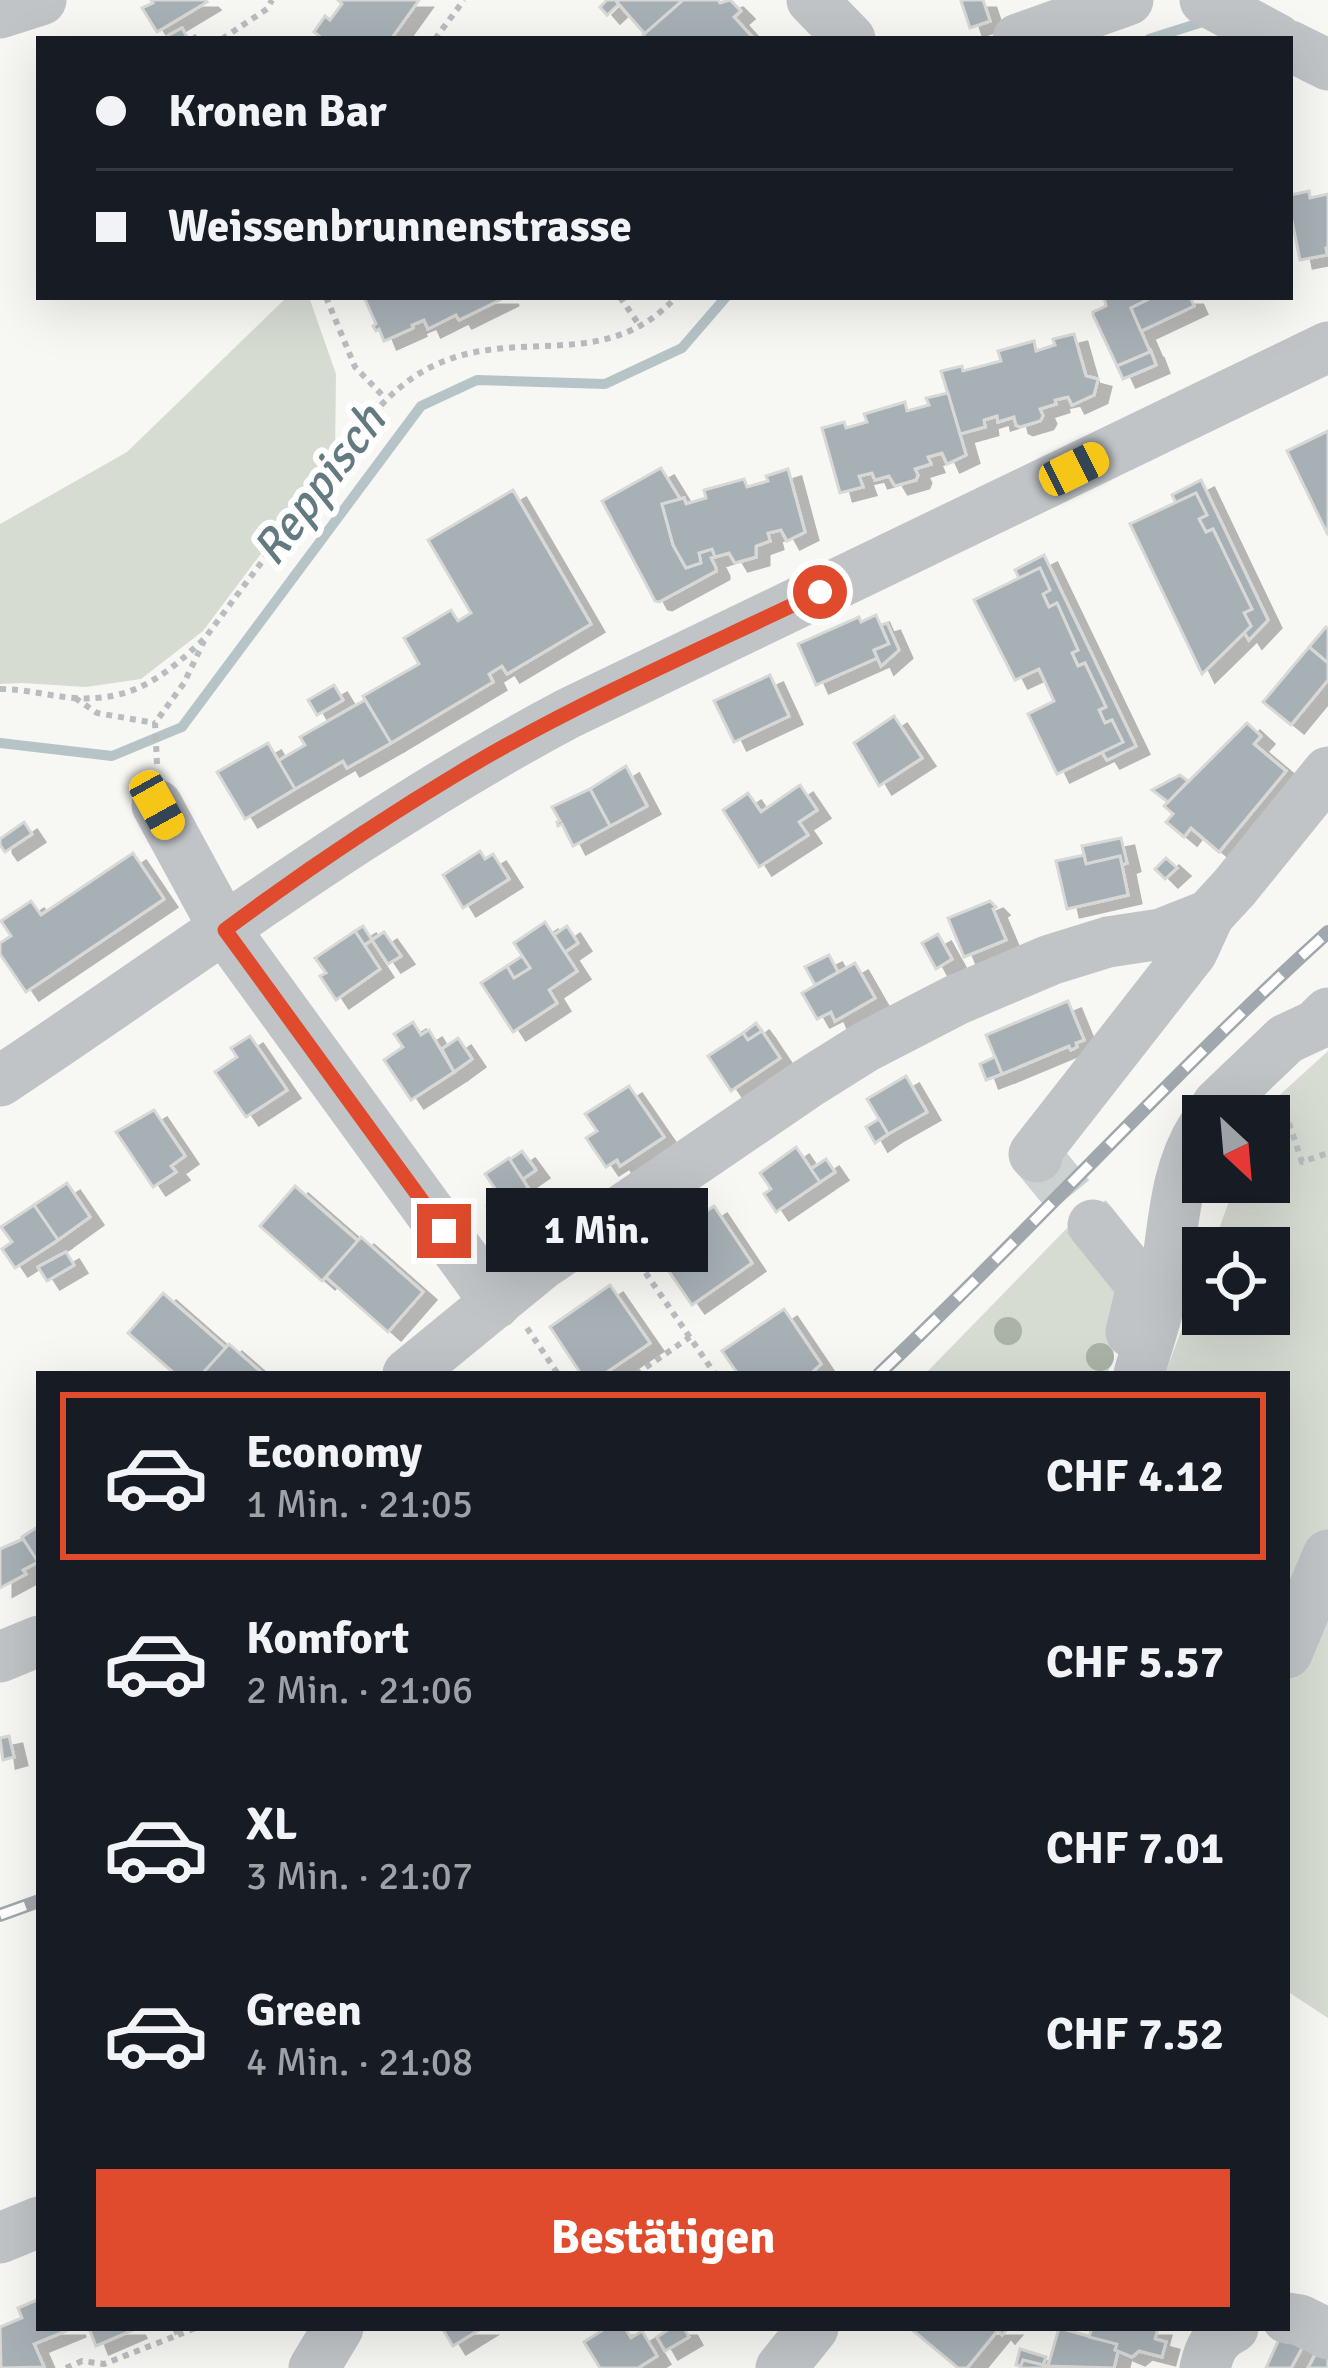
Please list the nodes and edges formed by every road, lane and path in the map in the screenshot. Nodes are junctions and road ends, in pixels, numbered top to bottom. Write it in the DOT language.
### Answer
graph roads {
  1 [pos="41,0"];
  2 [pos="272,0"];
  3 [pos="463,0"];
  4 [pos="812,0"];
  5 [pos="1128,0"];
  6 [pos="1205,0"];
  7 [pos="0,14"];
  8 [pos="226,36"];
  9 [pos="437,36"];
  10 [pos="847,36"];
  11 [pos="1026,36"];
  12 [pos="1272,36"];
  13 [pos="1293,47"];
  14 [pos="1328,65"];
  15 [pos="327,300"];
  16 [pos="622,300"];
  17 [pos="673,300"];
  18 [pos="640,326"];
  19 [pos="1328,347"];
  20 [pos="385,398"];
  21 [pos="206,638"];
  22 [pos="0,689"];
  23 [pos="75,698"];
  24 [pos="155,723"];
  25 [pos="1328,772"];
  26 [pos="158,794"];
  27 [pos="1209,914"];
  28 [pos="225,930"];
  29 [pos="1328,1013"];
  30 [pos="0,1081"];
  31 [pos="1226,1095"];
  32 [pos="1290,1126"];
  33 [pos="1328,1153"];
  34 [pos="1036,1157"];
  35 [pos="1182,1177"];
  36 [pos="1093,1225"];
  37 [pos="635,1256"];
  38 [pos="496,1303"];
  39 [pos="690,1337"];
  40 [pos="412,1371"];
  41 [pos="640,1371"];
  42 [pos="713,1371"];
  43 [pos="1121,1371"];
  44 [pos="1140,1371"];
  45 [pos="1328,1555"];
  46 [pos="1290,1646"];
  47 [pos="36,2223"];
  48 [pos="0,2239"];
  49 [pos="1290,2318"];
  50 [pos="177,2331"];
  51 [pos="336,2331"];
  52 [pos="812,2331"];
  53 [pos="1227,2331"];
  54 [pos="1328,2334"];
  55 [pos="66,2368"];
  56 [pos="314,2368"];
  57 [pos="781,2368"];
  58 [pos="1204,2368"];
  1 -- 7 [label="street"];
  2 -- 8 [label="path"];
  3 -- 9 [label="path"];
  4 -- 10 [label="street"];
  5 -- 11 [label="street"];
  6 -- 12 [label="street"];
  13 -- 14 [label="street"];
  15 -- 20 [label="path"];
  16 -- 18 [label="path"];
  17 -- 18 [label="path"];
  18 -- 20 [label="path"];
  19 -- 28 [label="street"];
  20 -- 21 [label="path"];
  21 -- 23 [label="path"];
  21 -- 24 [label="path"];
  22 -- 23 [label="path"];
  23 -- 24 [label="path"];
  24 -- 26 [label="path"];
  25 -- 27 [label="street"];
  26 -- 28 [label="street"];
  27 -- 34 [label="street"];
  27 -- 38 [label="street"];
  28 -- 30 [label="street"];
  28 -- 38 [label="street"];
  29 -- 31 [label="street"];
  32 -- 33 [label="path"];
  35 -- 44 [label="street"];
  36 -- 43 [label="street"];
  37 -- 39 [label="path"];
  38 -- 40 [label="street"];
  39 -- 41 [label="path"];
  39 -- 42 [label="path"];
  45 -- 46 [label="street"];
  47 -- 48 [label="street"];
  49 -- 54 [label="street"];
  50 -- 55 [label="path"];
  51 -- 56 [label="street"];
  52 -- 57 [label="street"];
  53 -- 58 [label="street"];
}
